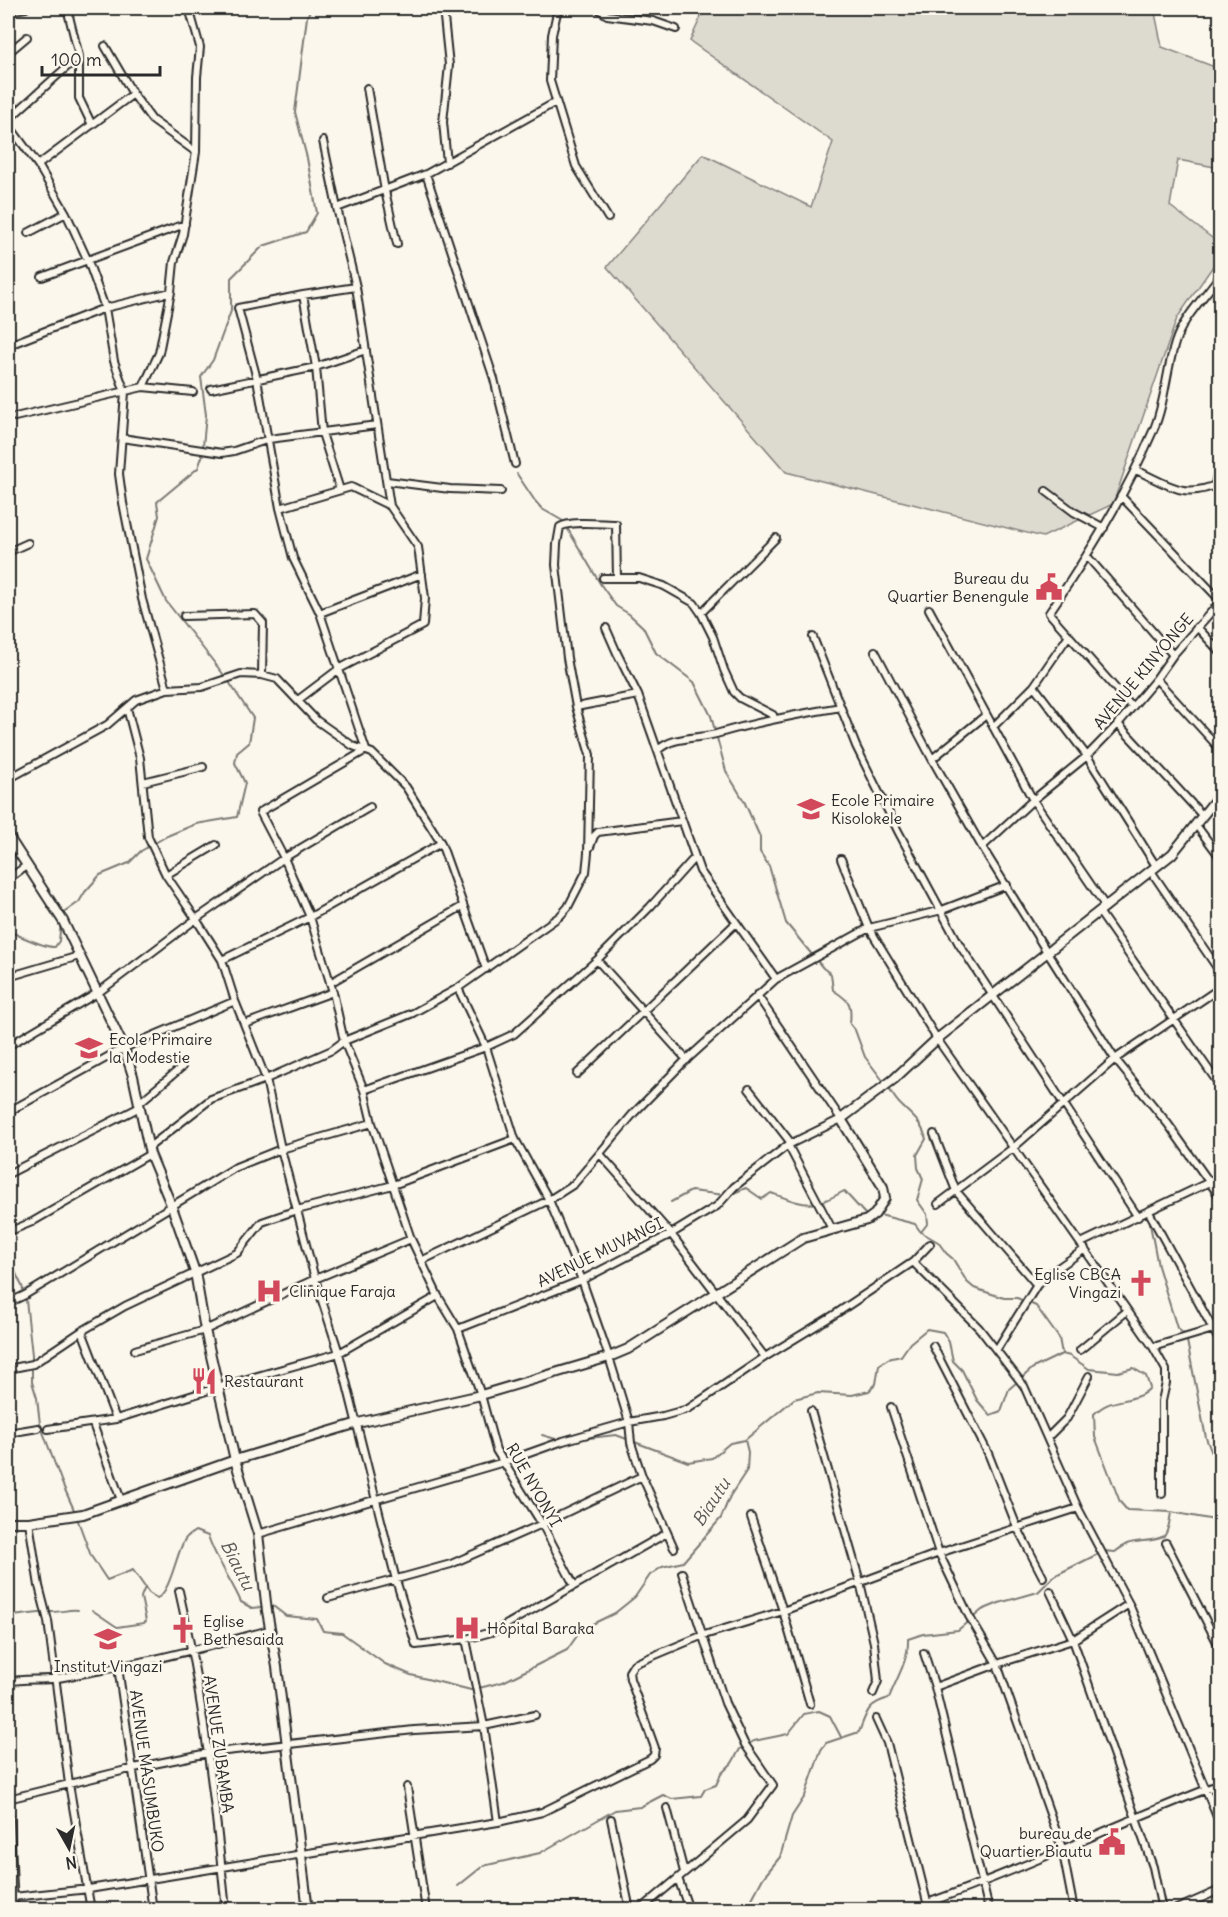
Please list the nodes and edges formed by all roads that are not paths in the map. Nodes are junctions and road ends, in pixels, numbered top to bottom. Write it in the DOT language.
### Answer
graph roads {
  1 [pos="26,8"];
  2 [pos="67,8"];
  3 [pos="189,8"];
  4 [pos="443,8"];
  5 [pos="558,8"];
  6 [pos="597,8"];
  7 [pos="8,11"];
  8 [pos="676,28"];
  9 [pos="27,37"];
  10 [pos="105,46"];
  11 [pos="8,53"];
  12 [pos="79,56"];
  13 [pos="367,88"];
  14 [pos="133,94"];
  15 [pos="556,102"];
  16 [pos="8,120"];
  17 [pos="8,124"];
  18 [pos="92,125"];
  19 [pos="324,141"];
  20 [pos="196,152"];
  21 [pos="447,163"];
  22 [pos="38,165"];
  23 [pos="426,174"];
  24 [pos="385,191"];
  25 [pos="337,208"];
  26 [pos="66,213"];
  27 [pos="608,218"];
  28 [pos="185,224"];
  29 [pos="28,233"];
  30 [pos="397,244"];
  31 [pos="88,261"];
  32 [pos="1221,275"];
  33 [pos="42,277"];
  34 [pos="356,287"];
  35 [pos="171,292"];
  36 [pos="303,295"];
  37 [pos="105,308"];
  38 [pos="14,343"];
  39 [pos="366,350"];
  40 [pos="316,367"];
  41 [pos="257,379"];
  42 [pos="142,387"];
  43 [pos="211,389"];
  44 [pos="125,392"];
  45 [pos="193,392"];
  46 [pos="15,417"];
  47 [pos="377,425"];
  48 [pos="322,433"];
  49 [pos="122,438"];
  50 [pos="269,439"];
  51 [pos="1221,459"];
  52 [pos="515,464"];
  53 [pos="1136,470"];
  54 [pos="387,481"];
  55 [pos="1218,484"];
  56 [pos="340,490"];
  57 [pos="501,491"];
  58 [pos="1046,491"];
  59 [pos="1221,493"];
  60 [pos="1121,496"];
  61 [pos="390,506"];
  62 [pos="280,508"];
  63 [pos="1104,528"];
  64 [pos="776,538"];
  65 [pos="28,543"];
  66 [pos="8,552"];
  67 [pos="1087,556"];
  68 [pos="422,574"];
  69 [pos="603,578"];
  70 [pos="617,578"];
  71 [pos="1221,601"];
  72 [pos="929,609"];
  73 [pos="320,613"];
  74 [pos="701,613"];
  75 [pos="184,615"];
  76 [pos="1197,627"];
  77 [pos="606,628"];
  78 [pos="1069,635"];
  79 [pos="813,637"];
  80 [pos="875,651"];
  81 [pos="1221,652"];
  82 [pos="1173,655"];
  83 [pos="339,669"];
  84 [pos="262,675"];
  85 [pos="1156,679"];
  86 [pos="1034,686"];
  87 [pos="167,689"];
  88 [pos="638,695"];
  89 [pos="298,700"];
  90 [pos="576,707"];
  91 [pos="840,707"];
  92 [pos="1132,707"];
  93 [pos="127,708"];
  94 [pos="986,715"];
  95 [pos="774,718"];
  96 [pos="1118,724"];
  97 [pos="993,727"];
  98 [pos="1221,749"];
  99 [pos="366,750"];
  100 [pos="658,750"];
  101 [pos="1086,756"];
  102 [pos="932,759"];
  103 [pos="203,767"];
  104 [pos="8,779"];
  105 [pos="143,782"];
  106 [pos="1221,794"];
  107 [pos="1033,800"];
  108 [pos="370,807"];
  109 [pos="1202,815"];
  110 [pos="682,821"];
  111 [pos="1196,825"];
  112 [pos="8,836"];
  113 [pos="441,843"];
  114 [pos="216,845"];
  115 [pos="982,847"];
  116 [pos="588,853"];
  117 [pos="695,856"];
  118 [pos="1221,856"];
  119 [pos="284,858"];
  120 [pos="841,859"];
  121 [pos="26,866"];
  122 [pos="1154,869"];
  123 [pos="166,875"];
  124 [pos="8,879"];
  125 [pos="1006,885"];
  126 [pos="463,906"];
  127 [pos="942,910"];
  128 [pos="1103,910"];
  129 [pos="310,917"];
  130 [pos="196,919"];
  131 [pos="736,923"];
  132 [pos="869,928"];
  133 [pos="1047,952"];
  134 [pos="79,956"];
  135 [pos="222,960"];
  136 [pos="597,960"];
  137 [pos="486,969"];
  138 [pos="1221,972"];
  139 [pos="8,977"];
  140 [pos="776,979"];
  141 [pos="330,983"];
  142 [pos="458,988"];
  143 [pos="1221,988"];
  144 [pos="99,992"];
  145 [pos="333,992"];
  146 [pos="757,995"];
  147 [pos="992,995"];
  148 [pos="235,1000"];
  149 [pos="644,1011"];
  150 [pos="1173,1019"];
  151 [pos="245,1024"];
  152 [pos="937,1040"];
  153 [pos="344,1041"];
  154 [pos="8,1046"];
  155 [pos="486,1047"];
  156 [pos="124,1048"];
  157 [pos="1115,1059"];
  158 [pos="687,1060"];
  159 [pos="182,1067"];
  160 [pos="577,1074"];
  161 [pos="266,1079"];
  162 [pos="1221,1086"];
  163 [pos="749,1089"];
  164 [pos="364,1090"];
  165 [pos="1062,1103"];
  166 [pos="139,1105"];
  167 [pos="8,1112"];
  168 [pos="841,1119"];
  169 [pos="372,1123"];
  170 [pos="934,1134"];
  171 [pos="515,1139"];
  172 [pos="790,1144"];
  173 [pos="1013,1148"];
  174 [pos="281,1149"];
  175 [pos="149,1151"];
  176 [pos="600,1154"];
  177 [pos="8,1174"];
  178 [pos="1221,1177"];
  179 [pos="1211,1182"];
  180 [pos="393,1185"];
  181 [pos="956,1191"];
  182 [pos="1221,1197"];
  183 [pos="549,1200"];
  184 [pos="938,1204"];
  185 [pos="172,1207"];
  186 [pos="297,1210"];
  187 [pos="1149,1212"];
  188 [pos="1138,1216"];
  189 [pos="832,1229"];
  190 [pos="8,1232"];
  191 [pos="671,1234"];
  192 [pos="411,1239"];
  193 [pos="930,1244"];
  194 [pos="1083,1246"];
  195 [pos="422,1262"];
  196 [pos="913,1262"];
  197 [pos="195,1272"];
  198 [pos="315,1279"];
  199 [pos="582,1280"];
  200 [pos="1037,1285"];
  201 [pos="716,1295"];
  202 [pos="438,1296"];
  203 [pos="8,1304"];
  204 [pos="1127,1311"];
  205 [pos="1217,1328"];
  206 [pos="458,1329"];
  207 [pos="205,1330"];
  208 [pos="82,1331"];
  209 [pos="1221,1342"];
  210 [pos="933,1346"];
  211 [pos="1153,1347"];
  212 [pos="997,1349"];
  213 [pos="135,1350"];
  214 [pos="1080,1350"];
  215 [pos="339,1353"];
  216 [pos="609,1357"];
  217 [pos="765,1357"];
  218 [pos="8,1369"];
  219 [pos="1089,1376"];
  220 [pos="219,1388"];
  221 [pos="481,1395"];
  222 [pos="891,1407"];
  223 [pos="811,1411"];
  224 [pos="116,1419"];
  225 [pos="628,1422"];
  226 [pos="358,1423"];
  227 [pos="93,1424"];
  228 [pos="38,1428"];
  229 [pos="48,1429"];
  230 [pos="8,1433"];
  231 [pos="1048,1437"];
  232 [pos="236,1460"];
  233 [pos="504,1462"];
  234 [pos="642,1476"];
  235 [pos="1162,1494"];
  236 [pos="121,1500"];
  237 [pos="376,1500"];
  238 [pos="1078,1508"];
  239 [pos="751,1517"];
  240 [pos="8,1522"];
  241 [pos="29,1522"];
  242 [pos="542,1524"];
  243 [pos="1017,1527"];
  244 [pos="667,1533"];
  245 [pos="258,1534"];
  246 [pos="1166,1543"];
  247 [pos="674,1548"];
  248 [pos="939,1552"];
  249 [pos="682,1573"];
  250 [pos="1043,1577"];
  251 [pos="396,1580"];
  252 [pos="860,1582"];
  253 [pos="574,1585"];
  254 [pos="179,1591"];
  255 [pos="1050,1592"];
  256 [pos="328,1598"];
  257 [pos="1129,1604"];
  258 [pos="783,1611"];
  259 [pos="269,1630"];
  260 [pos="702,1636"];
  261 [pos="466,1639"];
  262 [pos="1073,1640"];
  263 [pos="1220,1644"];
  264 [pos="193,1652"];
  265 [pos="924,1653"];
  266 [pos="997,1664"];
  267 [pos="118,1667"];
  268 [pos="54,1678"];
  269 [pos="8,1682"];
  270 [pos="935,1687"];
  271 [pos="873,1693"];
  272 [pos="810,1704"];
  273 [pos="535,1715"];
  274 [pos="876,1719"];
  275 [pos="484,1726"];
  276 [pos="286,1743"];
  277 [pos="208,1753"];
  278 [pos="134,1768"];
  279 [pos="69,1784"];
  280 [pos="1221,1784"];
  281 [pos="407,1787"];
  282 [pos="1207,1789"];
  283 [pos="8,1799"];
  284 [pos="8,1806"];
  285 [pos="667,1808"];
  286 [pos="1136,1817"];
  287 [pos="611,1819"];
  288 [pos="498,1822"];
  289 [pos="1221,1824"];
  290 [pos="416,1834"];
  291 [pos="1062,1848"];
  292 [pos="301,1854"];
  293 [pos="222,1866"];
  294 [pos="684,1872"];
  295 [pos="678,1878"];
  296 [pos="148,1880"];
  297 [pos="984,1883"];
  298 [pos="89,1889"];
  299 [pos="1221,1890"];
  300 [pos="13,1898"];
  301 [pos="928,1906"];
  302 [pos="1176,1909"];
  303 [pos="14,1910"];
  304 [pos="91,1910"];
  305 [pos="153,1910"];
  306 [pos="226,1910"];
  307 [pos="308,1910"];
  308 [pos="426,1910"];
  309 [pos="630,1910"];
  310 [pos="640,1910"];
  311 [pos="689,1910"];
  312 [pos="989,1910"];
  313 [pos="1074,1910"];
  314 [pos="1162,1910"];
  1 -- 7 [label="street"];
  2 -- 12 [label="street"];
  3 -- 20 [label="street"];
  4 -- 21 [label="street"];
  5 -- 15 [label="street"];
  6 -- 8 [label="street"];
  9 -- 11 [label="street"];
  10 -- 14 [label="street"];
  12 -- 16 [label="street"];
  12 -- 18 [label="street"];
  13 -- 24 [label="street"];
  14 -- 18 [label="street"];
  14 -- 20 [label="street"];
  15 -- 21 [label="street"];
  15 -- 27 [label="street"];
  17 -- 22 [label="street"];
  18 -- 22 [label="street"];
  19 -- 25 [label="street"];
  20 -- 28 [label="street"];
  21 -- 23 [label="street"];
  22 -- 26 [label="street"];
  23 -- 24 [label="street"];
  23 -- 52 [label="street"];
  24 -- 25 [label="street"];
  24 -- 30 [label="street"];
  25 -- 34 [label="street"];
  26 -- 29 [label="street"];
  26 -- 31 [label="street"];
  28 -- 31 [label="street"];
  28 -- 35 [label="street"];
  31 -- 33 [label="street"];
  31 -- 37 [label="street"];
  32 -- 53 [label="street"];
  34 -- 36 [label="street"];
  34 -- 39 [label="street"];
  35 -- 37 [label="street"];
  35 -- 42 [label="street"];
  36 -- 40 [label="street"];
  36 -- 41 [label="street"];
  37 -- 38 [label="street"];
  37 -- 44 [label="street"];
  39 -- 40 [label="street"];
  39 -- 47 [label="street"];
  40 -- 41 [label="street"];
  40 -- 48 [label="street"];
  41 -- 43 [label="street"];
  41 -- 50 [label="street"];
  42 -- 44 [label="street"];
  42 -- 45 [label="street"];
  44 -- 46 [label="street"];
  44 -- 49 [label="street"];
  47 -- 48 [label="street"];
  47 -- 54 [label="street"];
  48 -- 50 [label="street"];
  48 -- 56 [label="street"];
  49 -- 50 [label="street"];
  49 -- 87 [label="street"];
  50 -- 62 [label="street"];
  51 -- 55 [label="street"];
  53 -- 55 [label="street"];
  53 -- 60 [label="street"];
  54 -- 57 [label="street"];
  54 -- 61 [label="street"];
  55 -- 59 [label="street"];
  56 -- 61 [label="street"];
  56 -- 62 [label="street"];
  58 -- 63 [label="street"];
  60 -- 63 [label="street"];
  60 -- 71 [label="street"];
  61 -- 68 [label="street"];
  62 -- 73 [label="street"];
  63 -- 67 [label="street"];
  64 -- 74 [label="street"];
  65 -- 66 [label="street"];
  67 -- 78 [label="street"];
  67 -- 82 [label="street"];
  68 -- 73 [label="street"];
  68 -- 83 [label="street"];
  69 -- 70 [label="street"];
  70 -- 74 [label="street"];
  70 -- 90 [label="street"];
  71 -- 76 [label="street, AVENUE KINYONGE"];
  72 -- 94 [label="street"];
  73 -- 83 [label="street"];
  74 -- 95 [label="street"];
  75 -- 84 [label="street"];
  76 -- 81 [label="street"];
  76 -- 82 [label="street, AVENUE KINYONGE"];
  77 -- 88 [label="street"];
  78 -- 86 [label="street"];
  78 -- 92 [label="street"];
  79 -- 91 [label="street"];
  80 -- 102 [label="street"];
  82 -- 85 [label="street, AVENUE KINYONGE"];
  83 -- 89 [label="street"];
  83 -- 99 [label="street"];
  84 -- 87 [label="street"];
  84 -- 89 [label="street"];
  85 -- 92 [label="street, AVENUE KINYONGE"];
  85 -- 98 [label="street"];
  86 -- 97 [label="street"];
  86 -- 101 [label="street"];
  87 -- 93 [label="street"];
  88 -- 90 [label="street"];
  88 -- 100 [label="street"];
  89 -- 99 [label="street"];
  90 -- 116 [label="street"];
  91 -- 95 [label="street"];
  91 -- 127 [label="street"];
  92 -- 96 [label="street, AVENUE KINYONGE"];
  93 -- 104 [label="street"];
  93 -- 105 [label="street"];
  94 -- 97 [label="street"];
  94 -- 102 [label="street"];
  95 -- 100 [label="street"];
  96 -- 101 [label="street, AVENUE KINYONGE"];
  96 -- 109 [label="street"];
  97 -- 107 [label="street"];
  99 -- 113 [label="street"];
  99 -- 119 [label="street, RUE NYONYI"];
  100 -- 110 [label="street"];
  101 -- 107 [label="street, AVENUE KINYONGE"];
  101 -- 122 [label="street"];
  102 -- 115 [label="street"];
  103 -- 105 [label="street"];
  105 -- 123 [label="street"];
  106 -- 109 [label="street"];
  107 -- 115 [label="street, AVENUE KINYONGE"];
  107 -- 128 [label="street"];
  108 -- 119 [label="street"];
  109 -- 111 [label="street"];
  110 -- 116 [label="street"];
  110 -- 117 [label="street"];
  111 -- 118 [label="street"];
  111 -- 122 [label="street"];
  112 -- 121 [label="street"];
  113 -- 126 [label="street"];
  113 -- 129 [label="street"];
  114 -- 123 [label="street"];
  115 -- 125 [label="street"];
  116 -- 137 [label="street"];
  117 -- 131 [label="street"];
  117 -- 136 [label="street"];
  119 -- 129 [label="street, RUE NYONYI"];
  119 -- 130 [label="street"];
  120 -- 132 [label="street"];
  121 -- 124 [label="street"];
  121 -- 134 [label="street"];
  122 -- 128 [label="street"];
  122 -- 138 [label="street"];
  123 -- 130 [label="street"];
  125 -- 127 [label="street"];
  125 -- 133 [label="street"];
  126 -- 137 [label="street"];
  126 -- 141 [label="street"];
  127 -- 132 [label="street"];
  127 -- 147 [label="street"];
  128 -- 133 [label="street"];
  128 -- 150 [label="street"];
  129 -- 135 [label="street"];
  129 -- 141 [label="street, RUE NYONYI"];
  130 -- 135 [label="street"];
  130 -- 144 [label="street"];
  131 -- 140 [label="street"];
  131 -- 149 [label="street"];
  132 -- 140 [label="street"];
  132 -- 152 [label="street"];
  133 -- 147 [label="street"];
  133 -- 157 [label="street"];
  134 -- 139 [label="street"];
  134 -- 144 [label="street"];
  135 -- 148 [label="street"];
  136 -- 149 [label="street"];
  136 -- 155 [label="street"];
  137 -- 142 [label="street"];
  140 -- 146 [label="street"];
  141 -- 145 [label="street, RUE NYONYI"];
  142 -- 153 [label="street"];
  142 -- 155 [label="street"];
  143 -- 150 [label="street"];
  144 -- 154 [label="street"];
  144 -- 156 [label="street"];
  145 -- 151 [label="street"];
  145 -- 153 [label="street, RUE NYONYI"];
  146 -- 158 [label="street"];
  146 -- 168 [label="street"];
  147 -- 152 [label="street"];
  147 -- 165 [label="street"];
  148 -- 151 [label="street"];
  148 -- 156 [label="street"];
  149 -- 158 [label="street"];
  149 -- 160 [label="street"];
  150 -- 157 [label="street"];
  150 -- 162 [label="street"];
  151 -- 161 [label="street"];
  152 -- 168 [label="street"];
  152 -- 173 [label="street"];
  153 -- 161 [label="street"];
  153 -- 164 [label="street, RUE NYONYI"];
  155 -- 164 [label="street"];
  155 -- 171 [label="street"];
  156 -- 166 [label="street"];
  156 -- 167 [label="street"];
  157 -- 165 [label="street"];
  157 -- 179 [label="street"];
  158 -- 176 [label="street"];
  159 -- 166 [label="street"];
  161 -- 174 [label="street"];
  161 -- 175 [label="street"];
  163 -- 172 [label="street"];
  164 -- 169 [label="street, RUE NYONYI"];
  165 -- 173 [label="street"];
  165 -- 188 [label="street"];
  166 -- 175 [label="street"];
  166 -- 177 [label="street"];
  168 -- 172 [label="street, AVENUE MUVANGI"];
  168 -- 189 [label="street"];
  169 -- 174 [label="street"];
  169 -- 180 [label="street, RUE NYONYI"];
  170 -- 181 [label="street"];
  171 -- 180 [label="street"];
  171 -- 183 [label="street"];
  172 -- 189 [label="street"];
  172 -- 191 [label="street, AVENUE MUVANGI"];
  173 -- 181 [label="street"];
  173 -- 194 [label="street"];
  174 -- 185 [label="street"];
  174 -- 186 [label="street"];
  175 -- 185 [label="street"];
  175 -- 190 [label="street"];
  176 -- 183 [label="street"];
  176 -- 191 [label="street"];
  178 -- 179 [label="street"];
  179 -- 182 [label="street"];
  179 -- 187 [label="street"];
  180 -- 186 [label="street"];
  180 -- 192 [label="street, RUE NYONYI"];
  181 -- 184 [label="street"];
  181 -- 200 [label="street"];
  183 -- 195 [label="street"];
  183 -- 199 [label="street"];
  185 -- 197 [label="street"];
  185 -- 203 [label="street"];
  186 -- 197 [label="street"];
  186 -- 198 [label="street"];
  187 -- 188 [label="street"];
  187 -- 205 [label="street"];
  188 -- 194 [label="street"];
  189 -- 201 [label="street"];
  191 -- 199 [label="street, AVENUE MUVANGI"];
  191 -- 201 [label="street"];
  192 -- 195 [label="street, RUE NYONYI"];
  192 -- 198 [label="street"];
  193 -- 196 [label="street"];
  194 -- 200 [label="street"];
  194 -- 204 [label="street"];
  195 -- 202 [label="street, RUE NYONYI"];
  196 -- 212 [label="street"];
  196 -- 217 [label="street"];
  197 -- 207 [label="street"];
  197 -- 208 [label="street"];
  198 -- 207 [label="street"];
  198 -- 215 [label="street"];
  199 -- 206 [label="street, AVENUE MUVANGI"];
  199 -- 216 [label="street"];
  200 -- 212 [label="street"];
  201 -- 216 [label="street"];
  201 -- 217 [label="street"];
  202 -- 206 [label="street, RUE NYONYI"];
  202 -- 215 [label="street"];
  204 -- 211 [label="street"];
  204 -- 214 [label="street"];
  205 -- 209 [label="street"];
  205 -- 211 [label="street"];
  206 -- 221 [label="street, RUE NYONYI"];
  207 -- 213 [label="street"];
  207 -- 220 [label="street"];
  208 -- 218 [label="street"];
  208 -- 224 [label="street"];
  210 -- 243 [label="street"];
  211 -- 235 [label="street"];
  212 -- 231 [label="street"];
  215 -- 220 [label="street"];
  215 -- 226 [label="street"];
  216 -- 221 [label="street"];
  216 -- 225 [label="street"];
  217 -- 225 [label="street"];
  219 -- 231 [label="street"];
  220 -- 224 [label="street"];
  220 -- 232 [label="street"];
  221 -- 226 [label="street"];
  221 -- 233 [label="street, RUE NYONYI"];
  222 -- 248 [label="street"];
  223 -- 252 [label="street"];
  224 -- 227 [label="street"];
  225 -- 233 [label="street"];
  225 -- 234 [label="street"];
  226 -- 232 [label="street"];
  226 -- 237 [label="street"];
  227 -- 229 [label="street"];
  227 -- 236 [label="street"];
  228 -- 230 [label="street"];
  231 -- 238 [label="street"];
  232 -- 236 [label="street"];
  232 -- 245 [label="street"];
  233 -- 237 [label="street"];
  233 -- 242 [label="street, RUE NYONYI"];
  234 -- 242 [label="street"];
  234 -- 244 [label="street"];
  236 -- 241 [label="street"];
  237 -- 245 [label="street"];
  237 -- 251 [label="street"];
  238 -- 243 [label="street"];
  238 -- 257 [label="street"];
  239 -- 258 [label="street"];
  240 -- 241 [label="street"];
  241 -- 268 [label="street"];
  242 -- 251 [label="street"];
  242 -- 253 [label="street, RUE NYONYI"];
  243 -- 248 [label="street"];
  243 -- 250 [label="street"];
  244 -- 247 [label="street"];
  244 -- 253 [label="street"];
  245 -- 259 [label="street"];
  246 -- 263 [label="street"];
  248 -- 252 [label="street"];
  248 -- 266 [label="street"];
  249 -- 260 [label="street"];
  251 -- 256 [label="street"];
  251 -- 261 [label="street"];
  252 -- 258 [label="street"];
  252 -- 271 [label="street"];
  253 -- 261 [label="street"];
  254 -- 264 [label="street, AVENUE ZUBAMBA"];
  255 -- 262 [label="street"];
  257 -- 262 [label="street"];
  257 -- 282 [label="street"];
  258 -- 260 [label="street"];
  258 -- 272 [label="street"];
  259 -- 264 [label="street"];
  259 -- 276 [label="street"];
  260 -- 288 [label="street"];
  260 -- 294 [label="street"];
  261 -- 275 [label="street"];
  262 -- 266 [label="street"];
  262 -- 286 [label="street"];
  264 -- 267 [label="street"];
  264 -- 277 [label="street, AVENUE ZUBAMBA"];
  265 -- 270 [label="street"];
  266 -- 270 [label="street"];
  266 -- 291 [label="street"];
  267 -- 268 [label="street"];
  267 -- 278 [label="street, AVENUE MASUMBUKO"];
  268 -- 269 [label="street"];
  268 -- 279 [label="street"];
  270 -- 297 [label="street"];
  273 -- 275 [label="street"];
  274 -- 301 [label="street"];
  275 -- 276 [label="street"];
  275 -- 288 [label="street"];
  276 -- 277 [label="street"];
  276 -- 292 [label="street"];
  277 -- 278 [label="street"];
  277 -- 293 [label="street, AVENUE ZUBAMBA"];
  278 -- 279 [label="street"];
  278 -- 296 [label="street, AVENUE MASUMBUKO"];
  279 -- 283 [label="street"];
  279 -- 298 [label="street"];
  280 -- 282 [label="street"];
  281 -- 290 [label="street"];
  282 -- 286 [label="street"];
  282 -- 289 [label="street"];
  284 -- 300 [label="street"];
  285 -- 294 [label="street"];
  286 -- 291 [label="street"];
  286 -- 314 [label="street"];
  287 -- 309 [label="street"];
  288 -- 290 [label="street"];
  290 -- 292 [label="street"];
  290 -- 308 [label="street"];
  291 -- 297 [label="street"];
  291 -- 313 [label="street"];
  292 -- 293 [label="street"];
  292 -- 307 [label="street"];
  293 -- 296 [label="street"];
  293 -- 306 [label="street, AVENUE ZUBAMBA"];
  294 -- 295 [label="street"];
  295 -- 310 [label="street"];
  295 -- 311 [label="street"];
  296 -- 298 [label="street"];
  296 -- 305 [label="street, AVENUE MASUMBUKO"];
  297 -- 301 [label="street"];
  297 -- 312 [label="street"];
  298 -- 300 [label="street"];
  298 -- 304 [label="street"];
  299 -- 302 [label="street"];
  300 -- 303 [label="street"];
}
